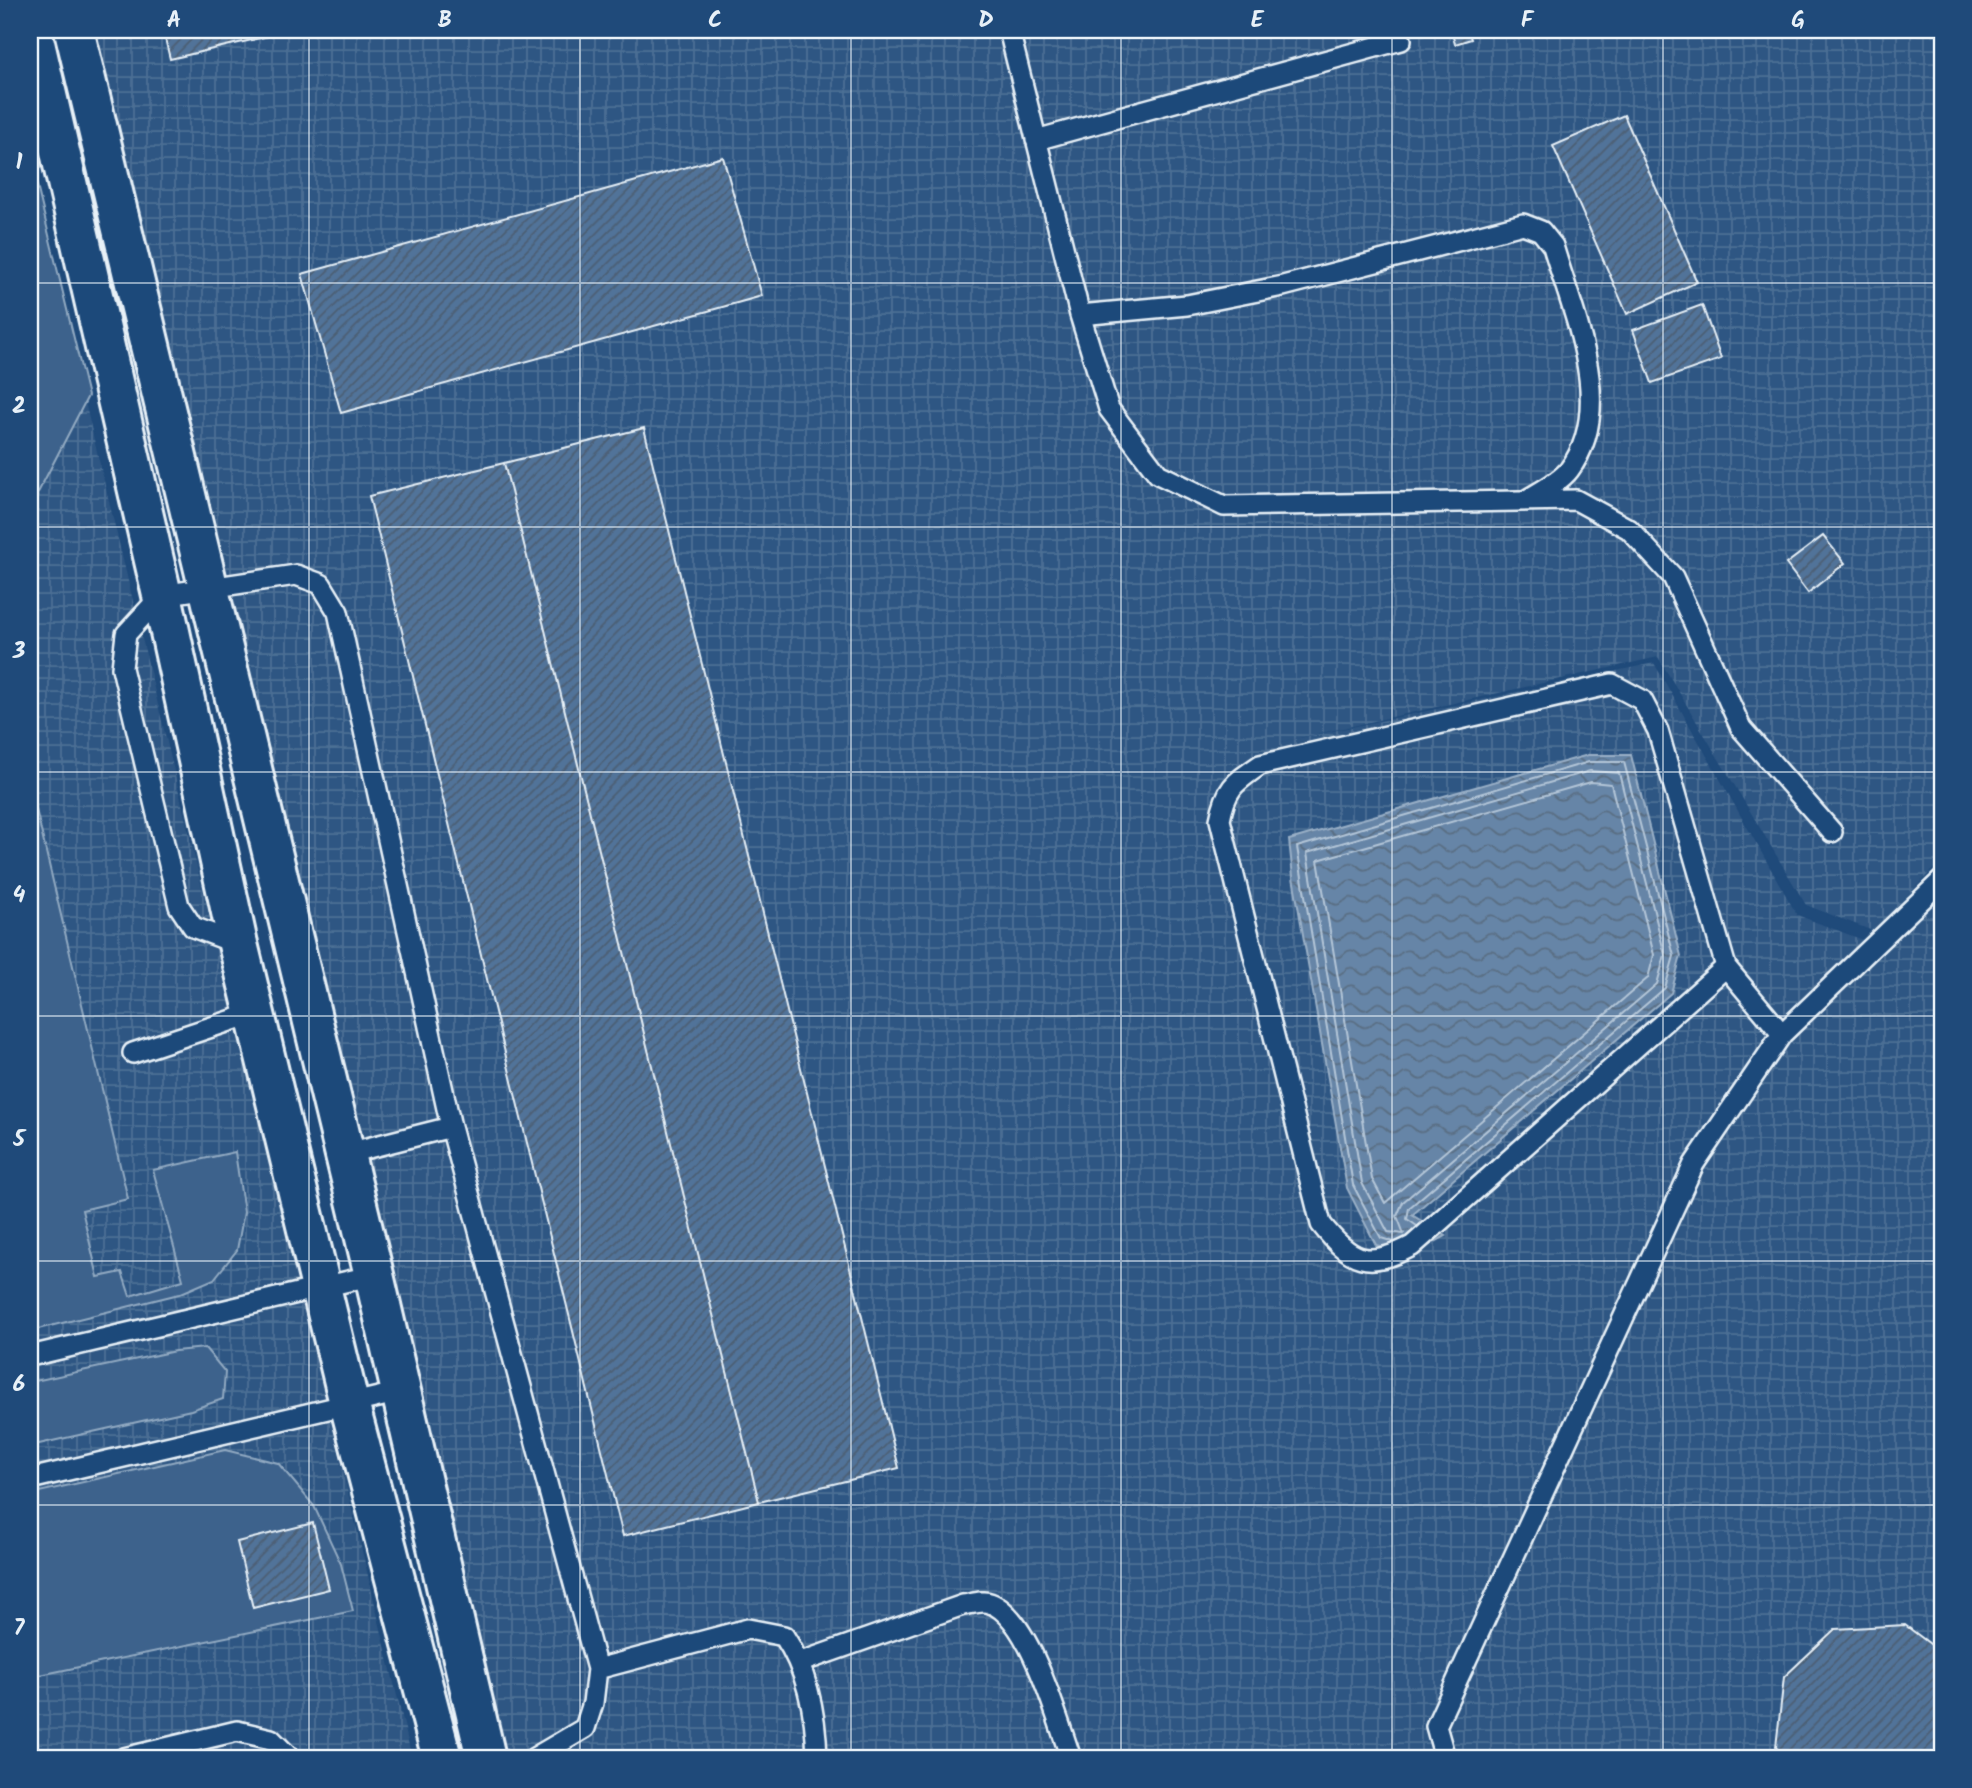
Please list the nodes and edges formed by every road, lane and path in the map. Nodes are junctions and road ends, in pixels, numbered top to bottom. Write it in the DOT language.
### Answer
graph roads {
  1 [pos="32,30"];
  2 [pos="74,30"];
  3 [pos="1009,30"];
  4 [pos="1401,40"];
  5 [pos="1036,140"];
  6 [pos="1080,316"];
  7 [pos="1525,501"];
  8 [pos="208,588"];
  9 [pos="162,595"];
  10 [pos="1832,832"];
  11 [pos="1942,880"];
  12 [pos="237,944"];
  13 [pos="1727,967"];
  14 [pos="254,1013"];
  15 [pos="1782,1034"];
  16 [pos="133,1053"];
  17 [pos="451,1127"];
  18 [pos="344,1154"];
  19 [pos="374,1275"];
  20 [pos="320,1288"];
  21 [pos="30,1356"];
  22 [pos="400,1392"];
  23 [pos="349,1403"];
  24 [pos="30,1479"];
  25 [pos="801,1662"];
  26 [pos="597,1669"];
  27 [pos="124,1758"];
  28 [pos="290,1758"];
  29 [pos="442,1758"];
  30 [pos="486,1758"];
  31 [pos="534,1758"];
  32 [pos="817,1758"];
  33 [pos="1071,1758"];
  34 [pos="1445,1758"];
  1 -- 9 [label="street"];
  2 -- 8 [label="street"];
  3 -- 5 [label="lane"];
  4 -- 5 [label="lane"];
  5 -- 6 [label="lane"];
  6 -- 7 [label="lane"];
  6 -- 7 [label="lane"];
  7 -- 10 [label="lane"];
  8 -- 9 [label="lane"];
  8 -- 17 [label="lane"];
  8 -- 18 [label="street"];
  9 -- 12 [label="street"];
  9 -- 12 [label="lane"];
  11 -- 15 [label="lane"];
  12 -- 14 [label="street"];
  13 -- 13 [label="lane"];
  13 -- 15 [label="lane"];
  14 -- 16 [label="lane"];
  14 -- 20 [label="street"];
  15 -- 34 [label="lane"];
  17 -- 18 [label="lane"];
  17 -- 26 [label="lane"];
  18 -- 19 [label="street"];
  19 -- 20 [label="lane"];
  19 -- 22 [label="street"];
  20 -- 21 [label="lane"];
  20 -- 23 [label="street"];
  22 -- 23 [label="lane"];
  22 -- 30 [label="street"];
  23 -- 24 [label="lane"];
  23 -- 29 [label="street"];
  25 -- 26 [label="lane"];
  25 -- 32 [label="lane"];
  25 -- 33 [label="lane"];
  26 -- 31 [label="lane"];
  27 -- 28 [label="lane"];
}
